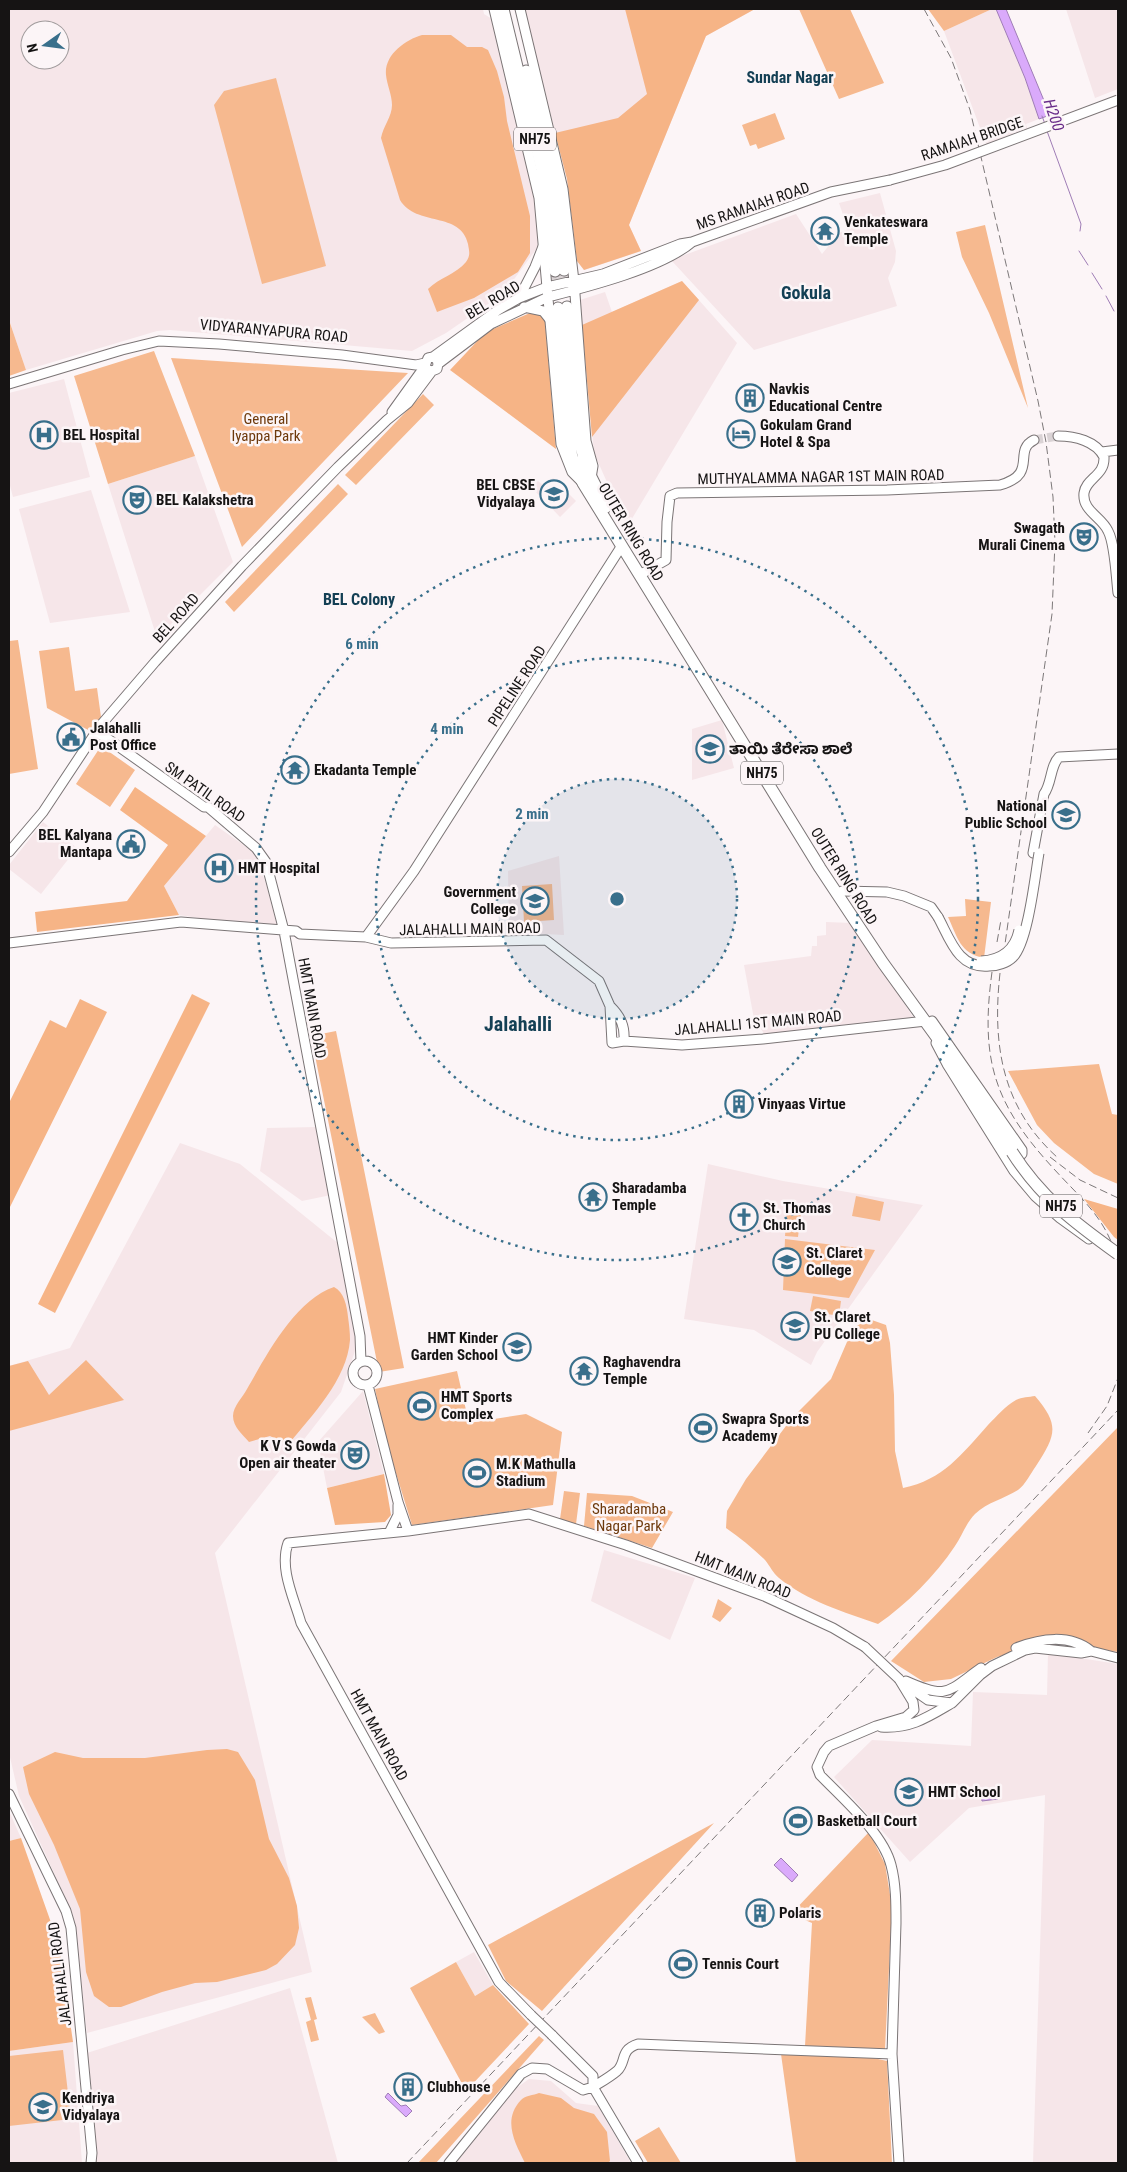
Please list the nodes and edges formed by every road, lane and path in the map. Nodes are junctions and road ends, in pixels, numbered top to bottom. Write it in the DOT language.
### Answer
graph roads {
  1 [pos="494,9"];
  2 [pos="503,9"];
  3 [pos="511,9"];
  4 [pos="520,9"];
  5 [pos="1118,100"];
  6 [pos="1118,106"];
  7 [pos="892,183"];
  8 [pos="692,242"];
  9 [pos="544,244"];
  10 [pos="564,269"];
  11 [pos="586,279"];
  12 [pos="574,286"];
  13 [pos="547,287"];
  14 [pos="548,296"];
  15 [pos="521,303"];
  16 [pos="563,307"];
  17 [pos="551,321"];
  18 [pos="430,364"];
  19 [pos="9,384"];
  20 [pos="1058,436"];
  21 [pos="1034,440"];
  22 [pos="1118,450"];
  23 [pos="1103,454"];
  24 [pos="1118,457"];
  25 [pos="587,481"];
  26 [pos="621,547"];
  27 [pos="643,573"];
  28 [pos="1118,593"];
  29 [pos="98,729"];
  30 [pos="1118,754"];
  31 [pos="208,807"];
  32 [pos="9,852"];
  33 [pos="842,891"];
  34 [pos="284,931"];
  35 [pos="366,937"];
  36 [pos="9,943"];
  37 [pos="610,1006"];
  38 [pos="929,1022"];
  39 [pos="624,1041"];
  40 [pos="612,1043"];
  41 [pos="1012,1155"];
  42 [pos="1118,1248"];
  43 [pos="1118,1254"];
  44 [pos="1118,1258"];
  45 [pos="361,1362"];
  46 [pos="368,1385"];
  47 [pos="398,1502"];
  48 [pos="408,1531"];
  49 [pos="389,1533"];
  50 [pos="1092,1651"];
  51 [pos="1118,1658"];
  52 [pos="899,1678"];
  53 [pos="928,1700"];
  54 [pos="952,1703"];
  55 [pos="925,1719"];
  56 [pos="876,1726"];
  57 [pos="9,1794"];
  58 [pos="9,1805"];
  59 [pos="48,1881"];
  60 [pos="892,2054"];
  61 [pos="593,2087"];
  62 [pos="605,2105"];
  63 [pos="90,2163"];
  64 [pos="449,2163"];
  65 [pos="638,2163"];
  66 [pos="644,2163"];
  67 [pos="900,2163"];
  1 -- 9 [label="street"];
  2 -- 10 [label="highway, NH75"];
  3 -- 10 [label="highway, NH75"];
  4 -- 10 [label="street"];
  5 -- 7 [label="street, RAMAIAH BRIDGE, bridge"];
  6 -- 7 [label="street, RAMAIAH BRIDGE"];
  7 -- 8 [label="street, MS RAMAIAH ROAD"];
  8 -- 11 [label="street, MS RAMAIAH ROAD"];
  8 -- 12 [label="street, MS RAMAIAH ROAD"];
  9 -- 13 [label="street"];
  9 -- 15 [label="street"];
  10 -- 11 [label="street"];
  10 -- 12 [label="street"];
  11 -- 12 [label="street, MS RAMAIAH ROAD"];
  12 -- 13 [label="street, BEL ROAD"];
  12 -- 14 [label="street, BEL ROAD"];
  12 -- 25 [label="street"];
  13 -- 14 [label="street"];
  13 -- 15 [label="street, BEL ROAD"];
  14 -- 15 [label="street, BEL ROAD"];
  14 -- 17 [label="street"];
  15 -- 17 [label="street"];
  15 -- 18 [label="street, BEL ROAD"];
  16 -- 25 [label="highway, NH75"];
  17 -- 25 [label="street"];
  18 -- 19 [label="street, VIDYARANYAPURA ROAD"];
  18 -- 29 [label="street, BEL ROAD"];
  20 -- 23 [label="street"];
  21 -- 27 [label="street, MUTHYALAMMA NAGAR 1ST MAIN ROAD"];
  22 -- 23 [label="street"];
  23 -- 24 [label="street"];
  23 -- 28 [label="street"];
  25 -- 26 [label="highway, OUTER RING ROAD / NH75"];
  25 -- 27 [label="highway, OUTER RING ROAD / NH75"];
  26 -- 35 [label="street, PIPELINE ROAD"];
  26 -- 38 [label="highway, OUTER RING ROAD / NH75"];
  27 -- 33 [label="highway, OUTER RING ROAD / NH75"];
  29 -- 31 [label="street, SM PATIL ROAD"];
  29 -- 31 [label="street, SM PATIL ROAD"];
  29 -- 32 [label="street, BEL ROAD"];
  30 -- 33 [label="street, bridge"];
  31 -- 34 [label="street, SM PATIL ROAD"];
  33 -- 38 [label="highway, OUTER RING ROAD / NH75"];
  34 -- 35 [label="street, JALAHALLI MAIN ROAD"];
  34 -- 36 [label="street"];
  34 -- 45 [label="street, HMT MAIN ROAD"];
  35 -- 37 [label="street, JALAHALLI MAIN ROAD"];
  37 -- 39 [label="street"];
  37 -- 40 [label="street, JALAHALLI MAIN ROAD"];
  38 -- 39 [label="street, JALAHALLI 1ST MAIN ROAD"];
  38 -- 41 [label="highway, OUTER RING ROAD / NH75"];
  39 -- 40 [label="street, JALAHALLI 1ST MAIN ROAD"];
  41 -- 42 [label="highway, OUTER RING ROAD / NH75, bridge"];
  41 -- 43 [label="highway, OUTER RING ROAD / NH75, bridge"];
  41 -- 44 [label="street"];
  45 -- 46 [label="street"];
  45 -- 46 [label="street"];
  46 -- 47 [label="street"];
  47 -- 48 [label="street"];
  47 -- 49 [label="street"];
  48 -- 49 [label="street, HMT MAIN ROAD"];
  48 -- 52 [label="street, HMT MAIN ROAD, bridge"];
  49 -- 61 [label="street, HMT MAIN ROAD, bridge"];
  50 -- 51 [label="street"];
  50 -- 52 [label="street"];
  50 -- 54 [label="street"];
  52 -- 53 [label="street, HMT MAIN ROAD"];
  52 -- 56 [label="street"];
  53 -- 54 [label="street"];
  53 -- 55 [label="street"];
  54 -- 55 [label="street"];
  55 -- 56 [label="street"];
  56 -- 60 [label="street"];
  57 -- 59 [label="street, JALAHALLI ROAD"];
  58 -- 59 [label="street"];
  59 -- 63 [label="street, JALAHALLI ROAD"];
  60 -- 61 [label="street"];
  60 -- 67 [label="street"];
  61 -- 62 [label="street"];
  61 -- 64 [label="street"];
  62 -- 65 [label="street"];
  62 -- 66 [label="street"];
}
